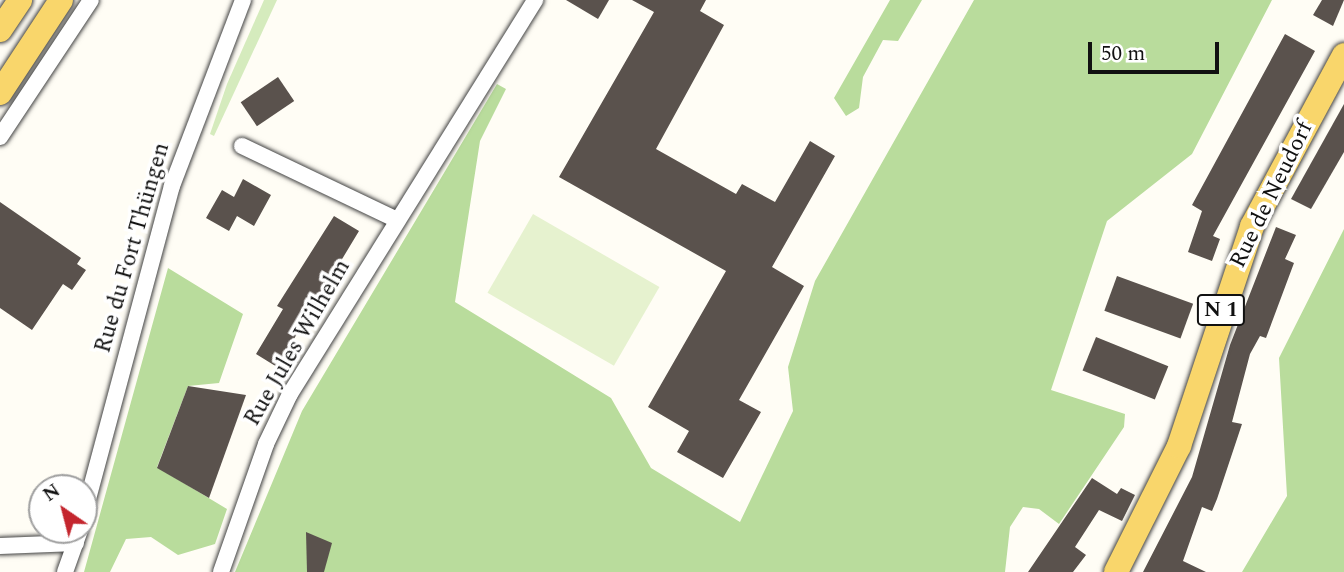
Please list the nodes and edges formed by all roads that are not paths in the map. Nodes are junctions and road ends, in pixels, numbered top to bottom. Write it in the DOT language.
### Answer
graph roads {
  1 [pos="15,0"];
  2 [pos="20,0"];
  3 [pos="61,0"];
  4 [pos="91,0"];
  5 [pos="243,0"];
  6 [pos="535,0"];
  7 [pos="0,11"];
  8 [pos="0,30"];
  9 [pos="1344,55"];
  10 [pos="2,91"];
  11 [pos="24,102"];
  12 [pos="0,136"];
  13 [pos="242,146"];
  14 [pos="397,220"];
  15 [pos="95,474"];
  16 [pos="28,543"];
  17 [pos="75,544"];
  18 [pos="0,546"];
  19 [pos="65,572"];
  20 [pos="221,572"];
  21 [pos="1116,572"];
  1 -- 7 [label="street"];
  2 -- 8 [label="main road"];
  3 -- 10 [label="main road"];
  4 -- 11 [label="street"];
  5 -- 15 [label="street, Rue du Fort Thüngen"];
  6 -- 14 [label="street, Rue Jules Wilhelm"];
  9 -- 21 [label="main road, Rue de Neudorf / N 1"];
  10 -- 11 [label="street"];
  11 -- 12 [label="street"];
  13 -- 14 [label="street"];
  14 -- 20 [label="street, Rue Jules Wilhelm"];
  16 -- 18 [label="street"];
  17 -- 19 [label="street"];
}
